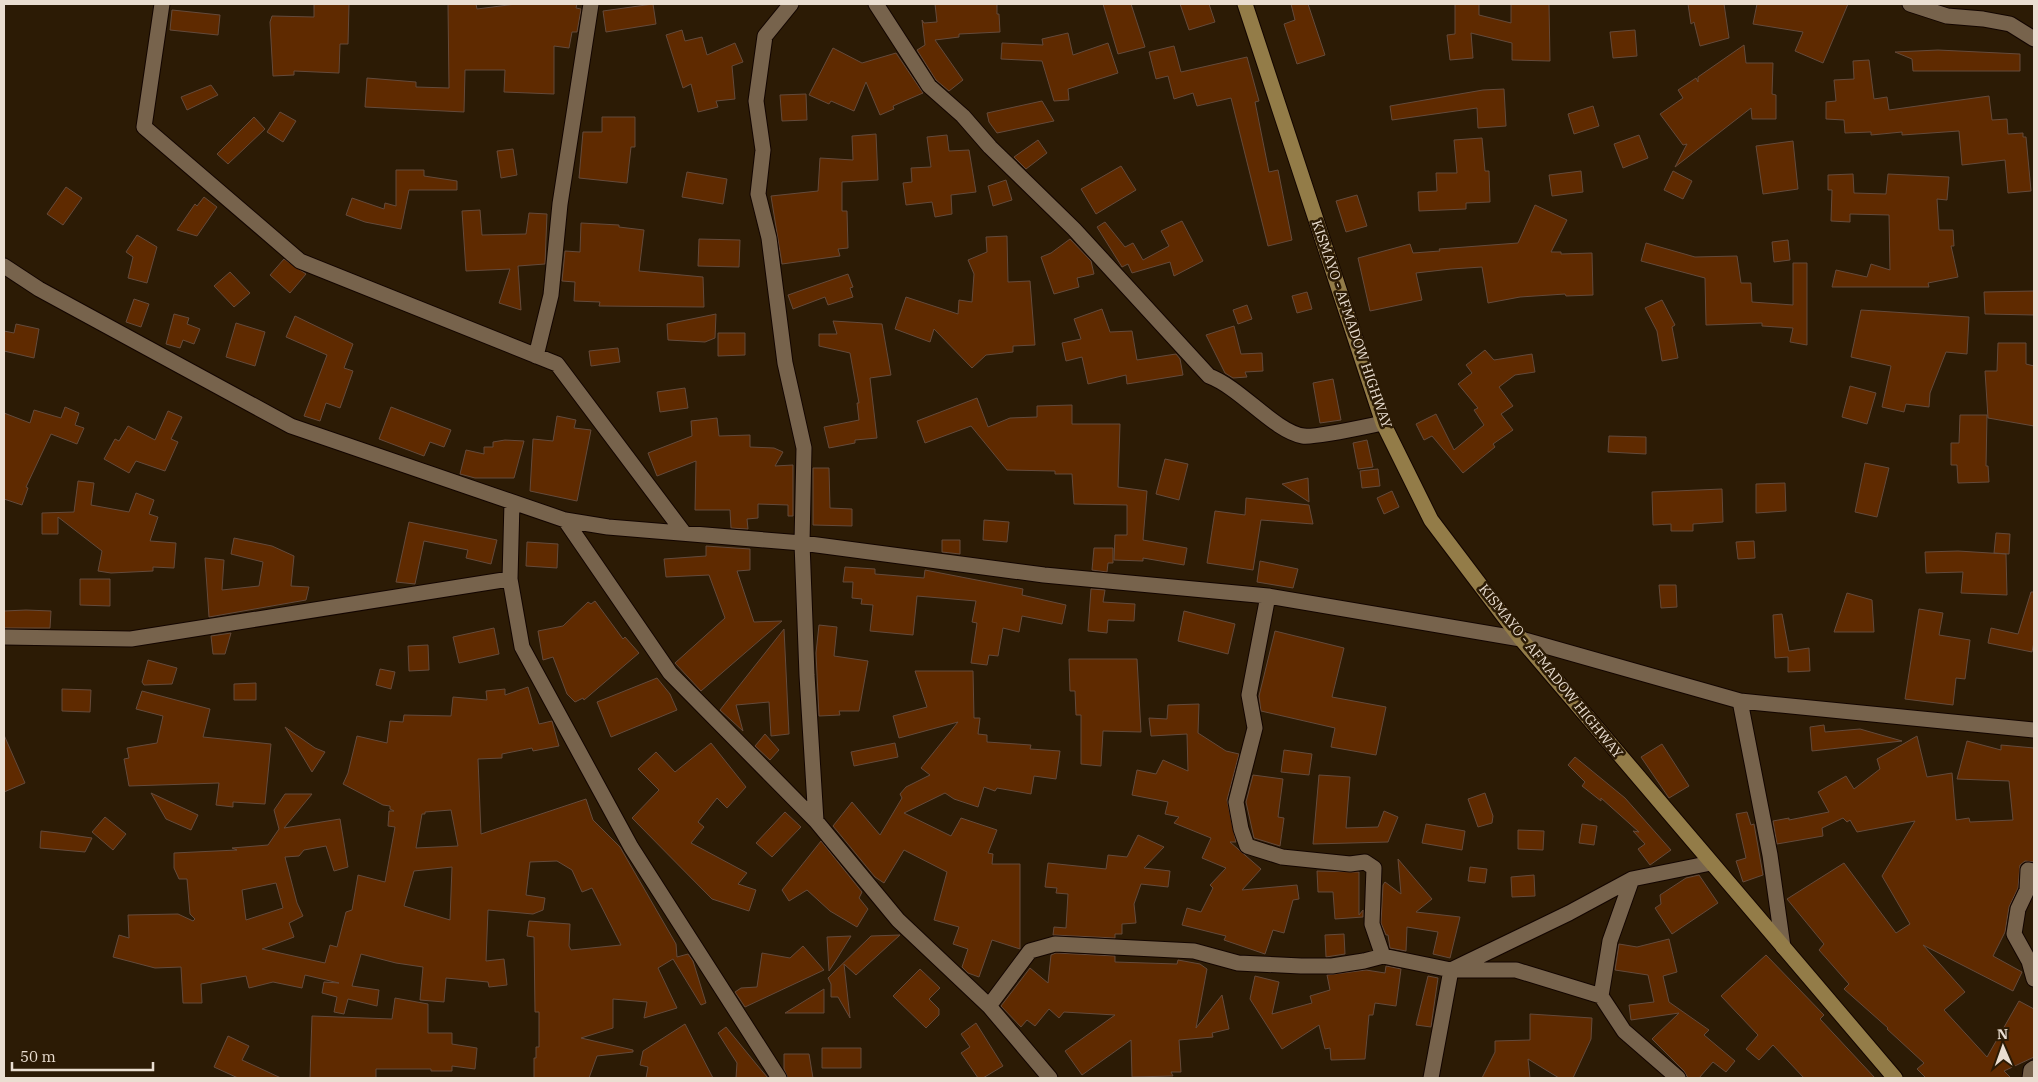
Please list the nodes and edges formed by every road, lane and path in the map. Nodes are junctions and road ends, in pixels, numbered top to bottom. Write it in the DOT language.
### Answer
graph roads {
  1 [pos="162,4"];
  2 [pos="592,4"];
  3 [pos="791,4"];
  4 [pos="876,4"];
  5 [pos="1245,4"];
  6 [pos="1910,4"];
  7 [pos="2034,39"];
  8 [pos="4,266"];
  9 [pos="536,356"];
  10 [pos="1383,423"];
  11 [pos="512,502"];
  12 [pos="565,520"];
  13 [pos="684,534"];
  14 [pos="802,543"];
  15 [pos="510,579"];
  16 [pos="1268,596"];
  17 [pos="4,637"];
  18 [pos="1521,639"];
  19 [pos="1740,701"];
  20 [pos="2034,730"];
  21 [pos="816,821"];
  22 [pos="1711,863"];
  23 [pos="2034,870"];
  24 [pos="1632,880"];
  25 [pos="1784,947"];
  26 [pos="1383,956"];
  27 [pos="1451,970"];
  28 [pos="2034,979"];
  29 [pos="1601,996"];
  30 [pos="989,1006"];
  31 [pos="2034,1068"];
  32 [pos="779,1078"];
  33 [pos="1050,1078"];
  34 [pos="1431,1078"];
  35 [pos="1678,1078"];
  36 [pos="1895,1078"];
  37 [pos="2030,1078"];
  1 -- 9 [label="street"];
  2 -- 9 [label="street"];
  3 -- 14 [label="street"];
  4 -- 10 [label="street"];
  5 -- 10 [label="main road, KISMAYO - AFMADOW HIGHWAY"];
  6 -- 7 [label="street"];
  8 -- 11 [label="street"];
  9 -- 13 [label="street"];
  10 -- 18 [label="main road, KISMAYO - AFMADOW HIGHWAY"];
  11 -- 12 [label="street"];
  11 -- 15 [label="street"];
  12 -- 13 [label="street"];
  12 -- 21 [label="street"];
  13 -- 14 [label="street"];
  14 -- 16 [label="street"];
  14 -- 21 [label="street"];
  15 -- 17 [label="street"];
  15 -- 32 [label="street"];
  16 -- 18 [label="street"];
  16 -- 26 [label="street"];
  18 -- 19 [label="street"];
  18 -- 22 [label="main road, KISMAYO - AFMADOW HIGHWAY"];
  19 -- 20 [label="street"];
  19 -- 25 [label="street"];
  21 -- 30 [label="street"];
  22 -- 24 [label="street"];
  22 -- 25 [label="main road, KISMAYO - AFMADOW HIGHWAY"];
  23 -- 28 [label="street"];
  24 -- 27 [label="street"];
  24 -- 29 [label="street"];
  25 -- 36 [label="main road, KISMAYO - AFMADOW HIGHWAY"];
  26 -- 27 [label="street"];
  26 -- 30 [label="street"];
  27 -- 29 [label="street"];
  27 -- 34 [label="street"];
  29 -- 35 [label="street"];
  30 -- 33 [label="street"];
  31 -- 37 [label="street"];
}
